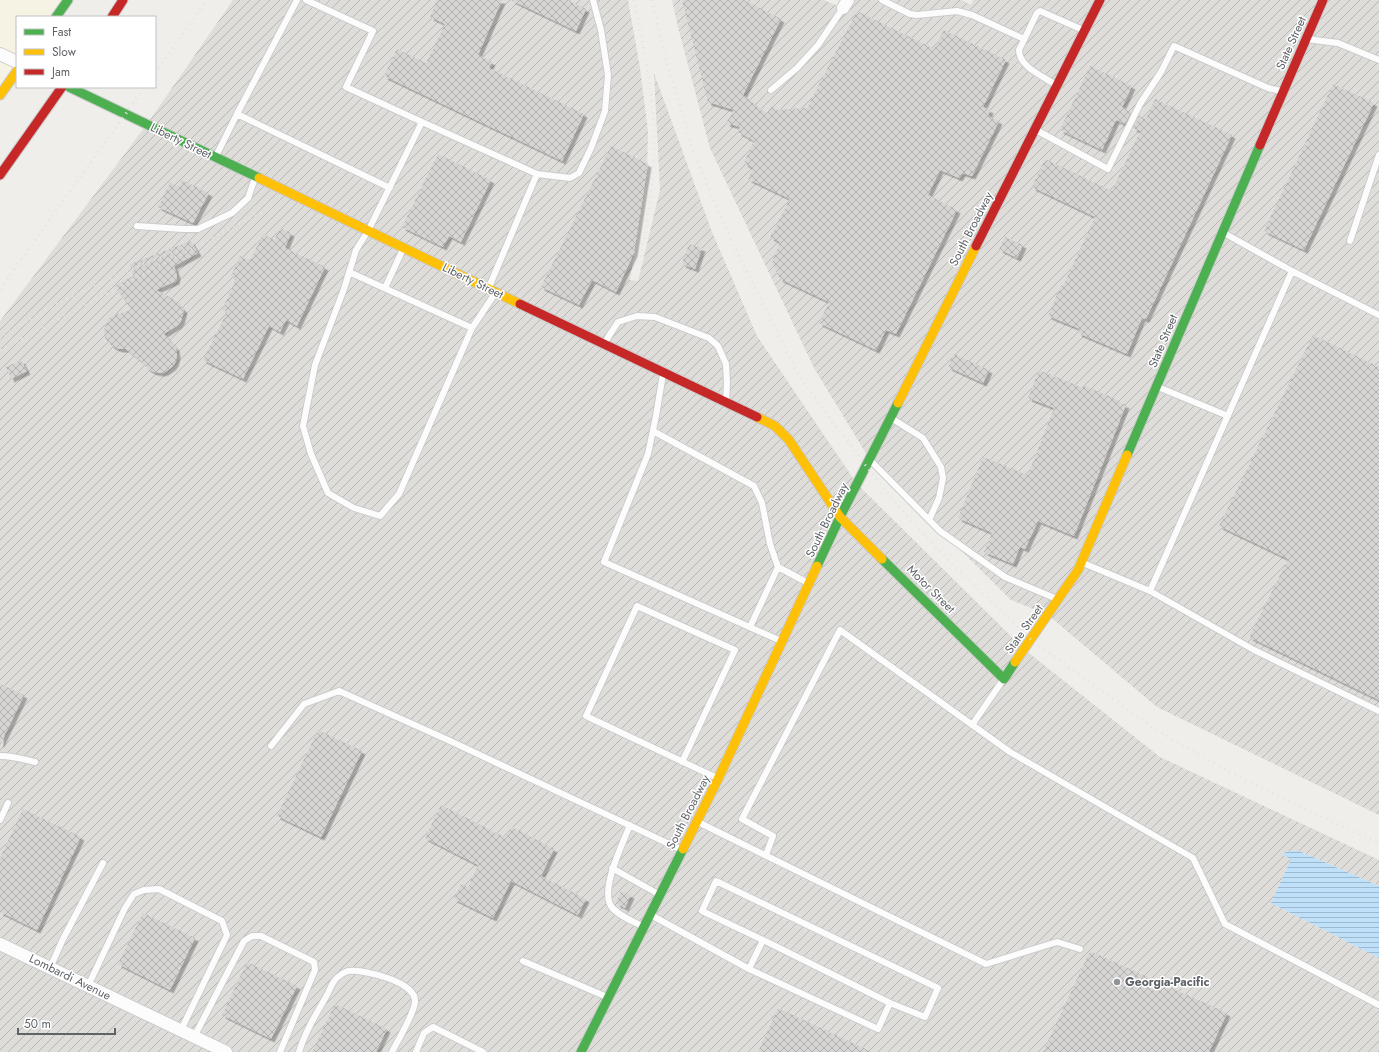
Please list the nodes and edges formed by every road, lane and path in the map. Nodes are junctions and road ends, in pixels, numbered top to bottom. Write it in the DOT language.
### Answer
graph roads {
  1 [pos="68,0"];
  2 [pos="123,0"];
  3 [pos="297,0"];
  4 [pos="306,0"];
  5 [pos="593,0"];
  6 [pos="882,0"];
  7 [pos="1100,0"];
  8 [pos="1323,0"];
  9 [pos="845,4"];
  10 [pos="57,16"];
  11 [pos="113,16"];
  12 [pos="1084,30"];
  13 [pos="1305,39"];
  14 [pos="1024,40"];
  15 [pos="0,54"];
  16 [pos="1379,60"];
  17 [pos="16,62"];
  18 [pos="16,72"];
  19 [pos="1057,86"];
  20 [pos="61,88"];
  21 [pos="71,88"];
  22 [pos="771,90"];
  23 [pos="1282,92"];
  24 [pos="0,95"];
  25 [pos="237,114"];
  26 [pos="422,122"];
  27 [pos="1035,130"];
  28 [pos="1379,155"];
  29 [pos="215,157"];
  30 [pos="536,174"];
  31 [pos="0,175"];
  32 [pos="256,177"];
  33 [pos="390,188"];
  34 [pos="137,226"];
  35 [pos="368,231"];
  36 [pos="1222,232"];
  37 [pos="1350,241"];
  38 [pos="404,248"];
  39 [pos="1292,271"];
  40 [pos="349,272"];
  41 [pos="385,288"];
  42 [pos="492,290"];
  43 [pos="1379,315"];
  44 [pos="472,328"];
  45 [pos="604,344"];
  46 [pos="663,372"];
  47 [pos="1157,386"];
  48 [pos="726,402"];
  49 [pos="1228,416"];
  50 [pos="891,418"];
  51 [pos="653,431"];
  52 [pos="870,460"];
  53 [pos="840,517"];
  54 [pos="929,520"];
  55 [pos="1082,562"];
  56 [pos="778,567"];
  57 [pos="810,583"];
  58 [pos="1150,591"];
  59 [pos="1059,600"];
  60 [pos="750,627"];
  61 [pos="783,642"];
  62 [pos="1004,679"];
  63 [pos="1379,711"];
  64 [pos="972,725"];
  65 [pos="271,746"];
  66 [pos="0,756"];
  67 [pos="35,762"];
  68 [pos="682,762"];
  69 [pos="718,779"];
  70 [pos="8,803"];
  71 [pos="0,820"];
  72 [pos="697,821"];
  73 [pos="630,825"];
  74 [pos="682,850"];
  75 [pos="766,855"];
  76 [pos="103,863"];
  77 [pos="612,868"];
  78 [pos="660,895"];
  79 [pos="650,914"];
  80 [pos="643,927"];
  81 [pos="762,940"];
  82 [pos="0,944"];
  83 [pos="1080,949"];
  84 [pos="523,961"];
  85 [pos="50,968"];
  86 [pos="749,969"];
  87 [pos="88,986"];
  88 [pos="607,998"];
  89 [pos="890,1003"];
  90 [pos="1379,1005"];
  91 [pos="181,1030"];
  92 [pos="194,1037"];
  93 [pos="226,1052"];
  94 [pos="280,1052"];
  95 [pos="299,1052"];
  96 [pos="392,1052"];
  97 [pos="416,1052"];
  98 [pos="483,1052"];
  99 [pos="581,1052"];
  1 -- 10 [label="street"];
  2 -- 11 [label="street"];
  3 -- 25 [label="lane"];
  4 -- 26 [label="lane"];
  5 -- 30 [label="lane"];
  6 -- 14 [label="lane"];
  7 -- 12 [label="street, South Broadway"];
  8 -- 13 [label="street, State Street"];
  9 -- 22 [label="lane"];
  12 -- 14 [label="lane"];
  12 -- 19 [label="street, South Broadway"];
  13 -- 16 [label="lane"];
  13 -- 23 [label="street, State Street"];
  14 -- 19 [label="lane"];
  15 -- 17 [label="street"];
  18 -- 24 [label="street"];
  19 -- 27 [label="street, South Broadway"];
  20 -- 31 [label="street"];
  21 -- 29 [label="street, Liberty Street"];
  23 -- 27 [label="lane"];
  23 -- 36 [label="street, State Street"];
  25 -- 29 [label="lane"];
  25 -- 33 [label="lane"];
  26 -- 30 [label="lane"];
  26 -- 33 [label="lane"];
  27 -- 50 [label="street, South Broadway"];
  28 -- 37 [label="lane"];
  29 -- 32 [label="street, Liberty Street"];
  30 -- 42 [label="lane"];
  32 -- 34 [label="lane"];
  32 -- 35 [label="street, Liberty Street"];
  33 -- 35 [label="lane"];
  35 -- 38 [label="street, Liberty Street"];
  35 -- 40 [label="lane"];
  36 -- 39 [label="lane"];
  36 -- 47 [label="street, State Street"];
  38 -- 41 [label="lane"];
  38 -- 42 [label="street, Liberty Street"];
  39 -- 43 [label="lane"];
  39 -- 49 [label="lane"];
  40 -- 41 [label="lane"];
  40 -- 44 [label="lane"];
  41 -- 44 [label="lane"];
  42 -- 44 [label="lane"];
  42 -- 45 [label="street, Liberty Street"];
  45 -- 46 [label="street, Liberty Street"];
  45 -- 48 [label="lane"];
  46 -- 48 [label="street, Liberty Street"];
  46 -- 51 [label="lane"];
  47 -- 49 [label="lane"];
  47 -- 55 [label="street, State Street"];
  48 -- 53 [label="street, Liberty Street"];
  49 -- 58 [label="lane"];
  50 -- 52 [label="street, South Broadway"];
  50 -- 54 [label="lane"];
  51 -- 56 [label="lane"];
  51 -- 60 [label="lane"];
  52 -- 53 [label="street, South Broadway"];
  52 -- 54 [label="lane"];
  53 -- 57 [label="street, South Broadway"];
  53 -- 62 [label="street, Motor Street"];
  54 -- 59 [label="lane"];
  55 -- 58 [label="lane"];
  55 -- 59 [label="street, State Street"];
  56 -- 57 [label="lane"];
  56 -- 60 [label="lane"];
  57 -- 61 [label="street, South Broadway"];
  58 -- 63 [label="lane"];
  59 -- 62 [label="street, State Street"];
  60 -- 61 [label="lane"];
  61 -- 69 [label="street, South Broadway"];
  62 -- 64 [label="lane"];
  64 -- 75 [label="lane"];
  64 -- 90 [label="lane"];
  65 -- 73 [label="lane"];
  66 -- 67 [label="lane"];
  68 -- 68 [label="lane"];
  68 -- 69 [label="lane"];
  69 -- 72 [label="street, South Broadway"];
  70 -- 71 [label="lane"];
  72 -- 74 [label="street, South Broadway"];
  72 -- 75 [label="lane"];
  73 -- 74 [label="lane"];
  73 -- 77 [label="lane"];
  74 -- 78 [label="street, South Broadway"];
  75 -- 83 [label="lane"];
  76 -- 85 [label="lane"];
  77 -- 78 [label="lane"];
  77 -- 80 [label="lane"];
  78 -- 79 [label="street, South Broadway"];
  79 -- 80 [label="street, South Broadway"];
  79 -- 86 [label="lane"];
  80 -- 88 [label="street, South Broadway"];
  81 -- 86 [label="lane"];
  81 -- 89 [label="lane"];
  81 -- 89 [label="lane"];
  82 -- 85 [label="street, Lombardi Avenue"];
  84 -- 88 [label="lane"];
  85 -- 87 [label="street, Lombardi Avenue"];
  86 -- 89 [label="lane"];
  87 -- 91 [label="street, Lombardi Avenue"];
  87 -- 91 [label="lane"];
  88 -- 99 [label="street, South Broadway"];
  91 -- 92 [label="street, Lombardi Avenue"];
  92 -- 93 [label="street, Lombardi Avenue"];
  92 -- 94 [label="lane"];
  95 -- 96 [label="lane"];
  97 -- 98 [label="lane"];
}
